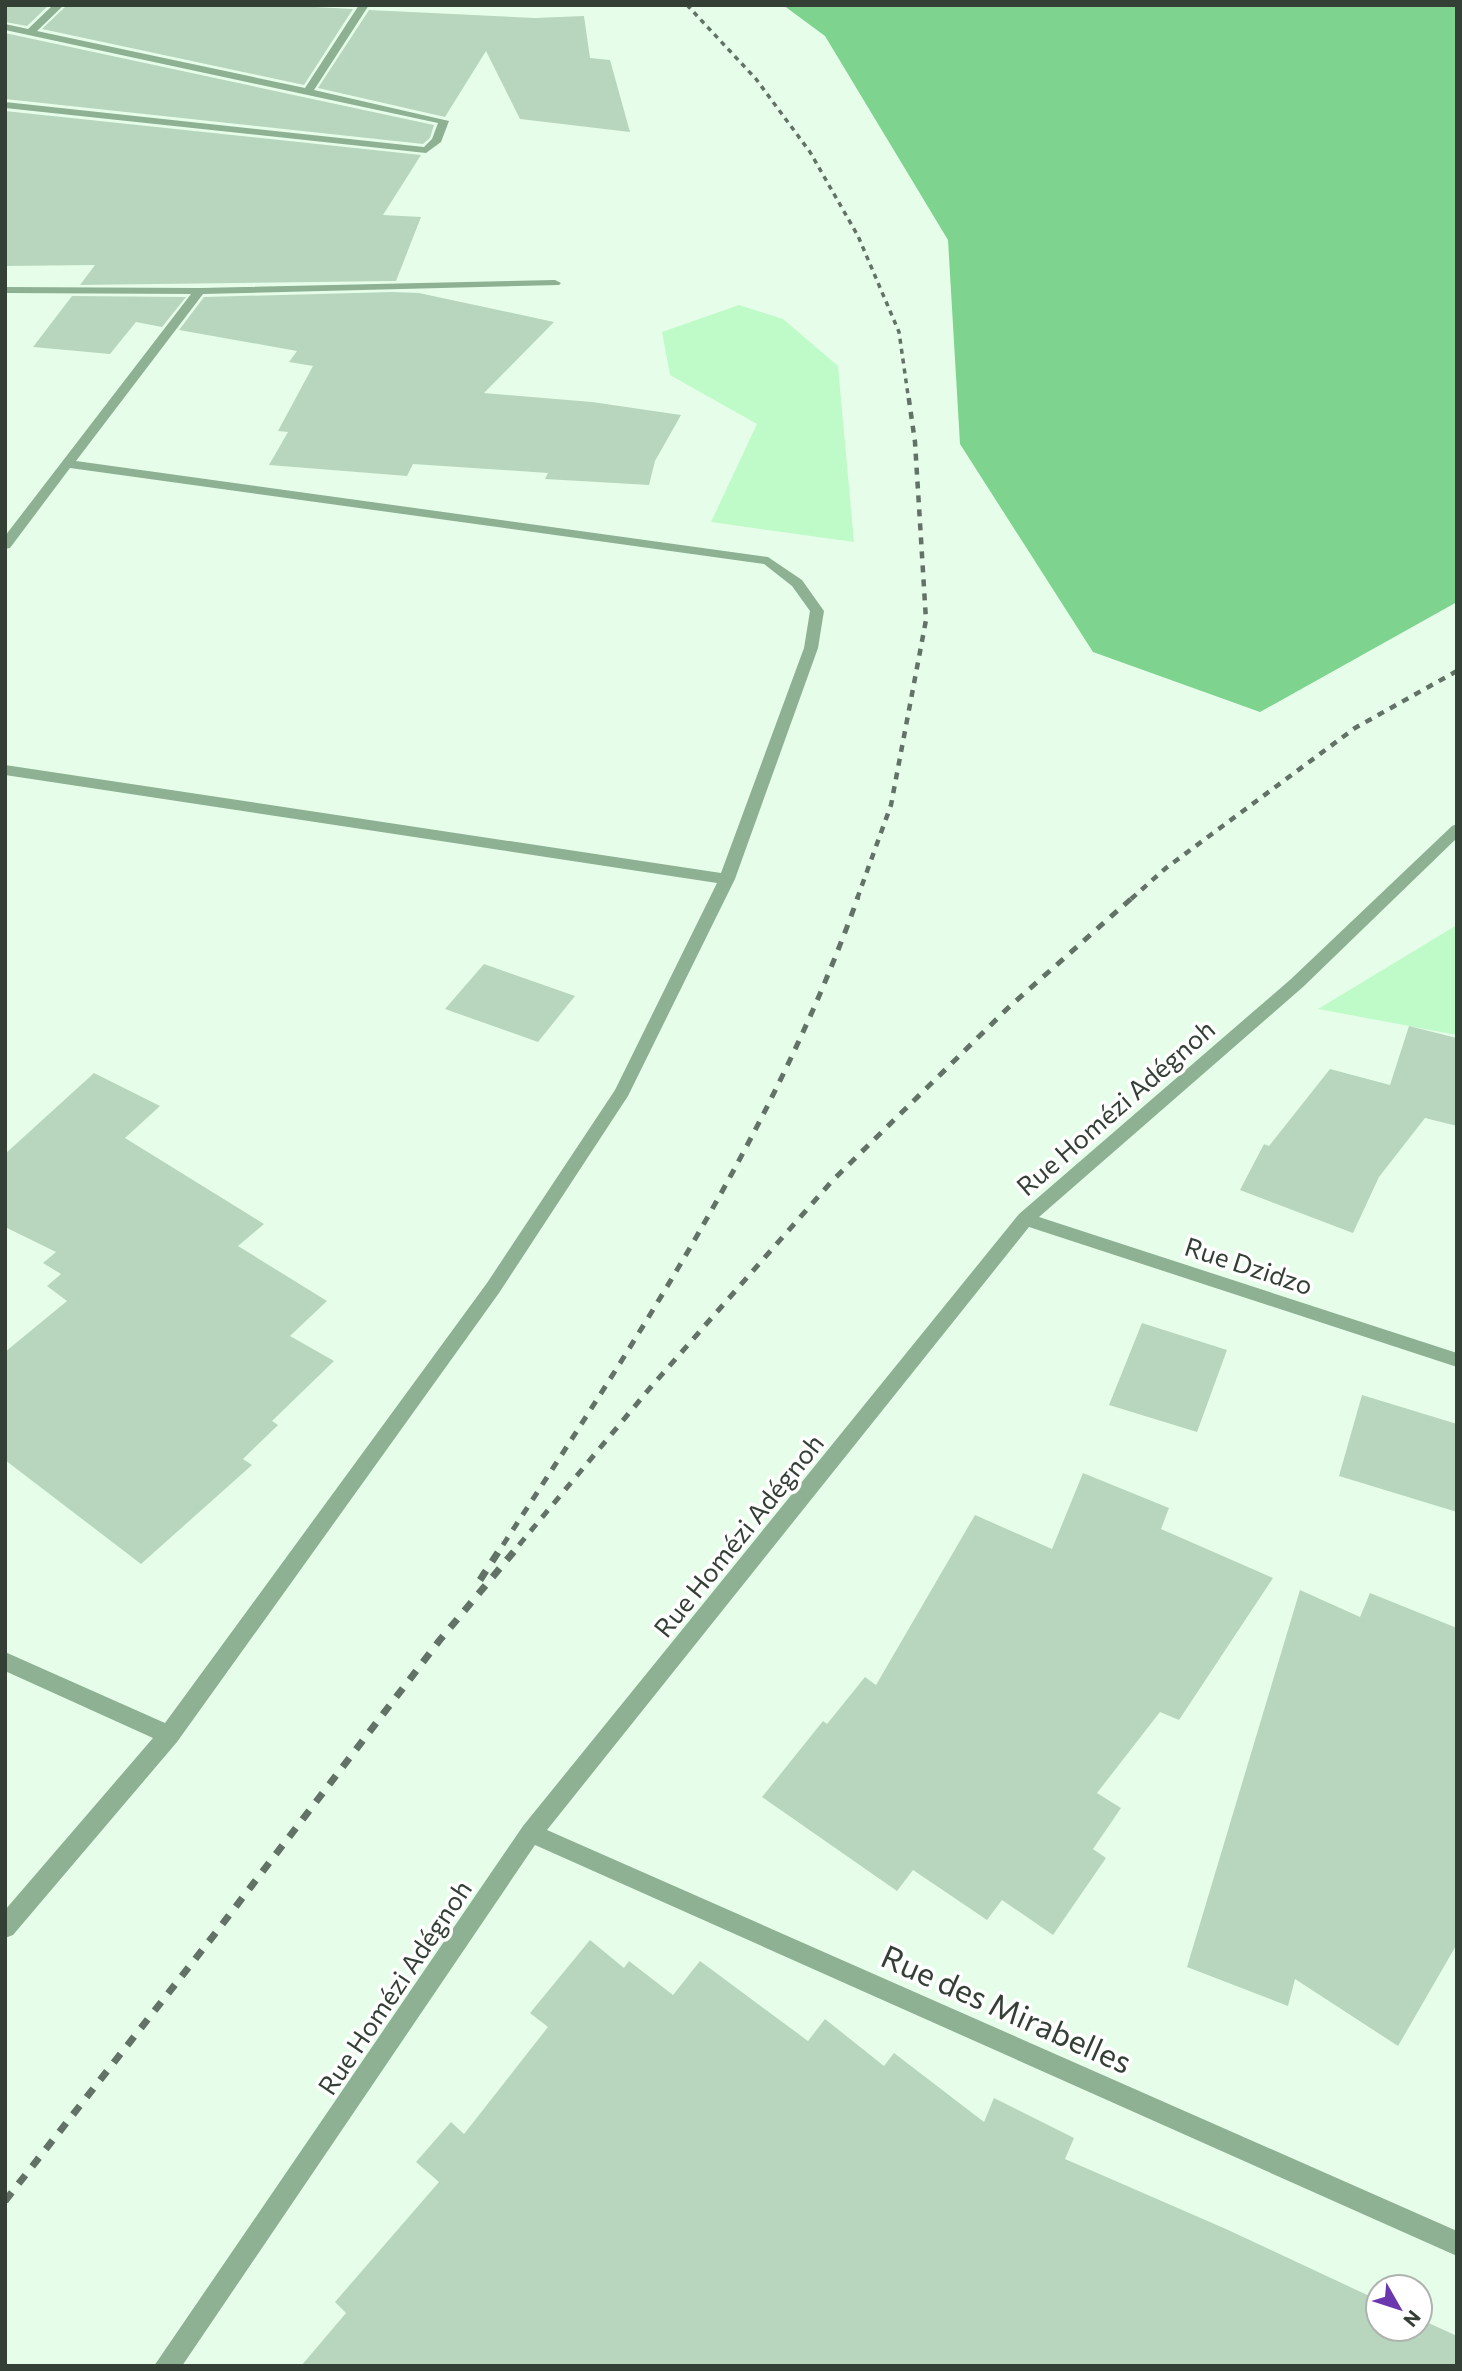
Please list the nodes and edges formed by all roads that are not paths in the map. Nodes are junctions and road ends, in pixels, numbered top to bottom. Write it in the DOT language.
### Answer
graph roads {
  1 [pos="59,5"];
  2 [pos="364,5"];
  3 [pos="5,27"];
  4 [pos="30,32"];
  5 [pos="307,91"];
  6 [pos="5,105"];
  7 [pos="555,284"];
  8 [pos="5,290"];
  9 [pos="200,291"];
  10 [pos="67,464"];
  11 [pos="5,545"];
  12 [pos="5,770"];
  13 [pos="1457,829"];
  14 [pos="727,879"];
  15 [pos="1025,1219"];
  16 [pos="1457,1360"];
  17 [pos="5,1661"];
  18 [pos="169,1735"];
  19 [pos="531,1833"];
  20 [pos="5,1927"];
  21 [pos="1457,2244"];
  22 [pos="167,2366"];
  1 -- 4 [label="street"];
  2 -- 5 [label="street"];
  3 -- 4 [label="street"];
  4 -- 5 [label="street"];
  5 -- 6 [label="street"];
  7 -- 9 [label="street"];
  8 -- 9 [label="street"];
  9 -- 10 [label="street"];
  10 -- 11 [label="street"];
  10 -- 14 [label="street"];
  12 -- 14 [label="street"];
  13 -- 15 [label="street, Rue Homézi Adégnoh"];
  14 -- 18 [label="street"];
  15 -- 16 [label="street, Rue Dzidzo"];
  15 -- 19 [label="street, Rue Homézi Adégnoh"];
  17 -- 18 [label="street"];
  18 -- 20 [label="street"];
  19 -- 21 [label="street, Rue des Mirabelles"];
  19 -- 22 [label="street, Rue Homézi Adégnoh"];
}
